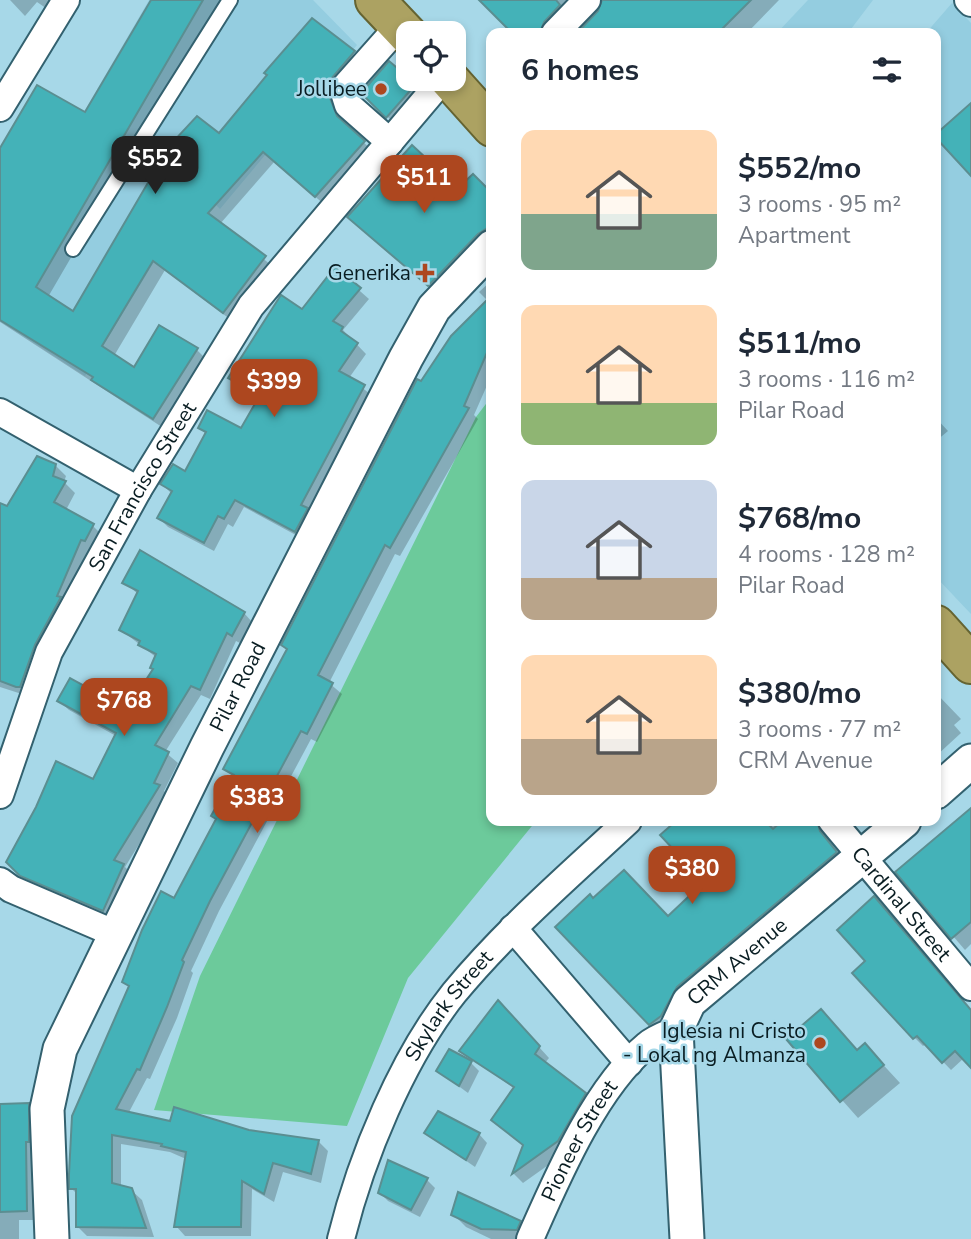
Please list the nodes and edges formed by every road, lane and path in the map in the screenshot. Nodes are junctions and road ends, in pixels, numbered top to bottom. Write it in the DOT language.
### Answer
graph roads {
  1 [pos="66,0"];
  2 [pos="230,0"];
  3 [pos="587,0"];
  4 [pos="394,20"];
  5 [pos="560,28"];
  6 [pos="433,91"];
  7 [pos="462,91"];
  8 [pos="0,108"];
  9 [pos="486,112"];
  10 [pos="390,142"];
  11 [pos="73,249"];
  12 [pos="486,253"];
  13 [pos="0,412"];
  14 [pos="138,490"];
  15 [pos="941,631"];
  16 [pos="971,664"];
  17 [pos="971,761"];
  18 [pos="941,788"];
  19 [pos="0,795"];
  20 [pos="623,826"];
  21 [pos="836,826"];
  22 [pos="898,826"];
  23 [pos="862,858"];
  24 [pos="0,881"];
  25 [pos="513,928"];
  26 [pos="116,934"];
  27 [pos="971,988"];
  28 [pos="676,1030"];
  29 [pos="629,1063"];
  30 [pos="52,1239"];
  31 [pos="341,1239"];
  32 [pos="530,1239"];
  33 [pos="687,1239"];
  1 -- 8 [label="street"];
  2 -- 11 [label="lane"];
  3 -- 5 [label="street"];
  4 -- 10 [label="street"];
  6 -- 10 [label="street, San Francisco Street"];
  7 -- 9 [label="highway"];
  10 -- 14 [label="street, San Francisco Street"];
  12 -- 26 [label="street, Pilar Road"];
  13 -- 14 [label="street"];
  14 -- 19 [label="street, San Francisco Street"];
  15 -- 16 [label="highway"];
  17 -- 18 [label="street"];
  20 -- 25 [label="street, Skylark Street"];
  21 -- 23 [label="street, Cardinal Street"];
  22 -- 23 [label="street, CRM Avenue"];
  23 -- 27 [label="street, Cardinal Street"];
  23 -- 28 [label="street, CRM Avenue"];
  24 -- 26 [label="street"];
  25 -- 29 [label="street"];
  25 -- 31 [label="street, Skylark Street"];
  26 -- 30 [label="street, Pilar Road"];
  28 -- 29 [label="street, Pioneer Street"];
  28 -- 33 [label="street, CRM Avenue"];
  29 -- 32 [label="street, Pioneer Street"];
}
